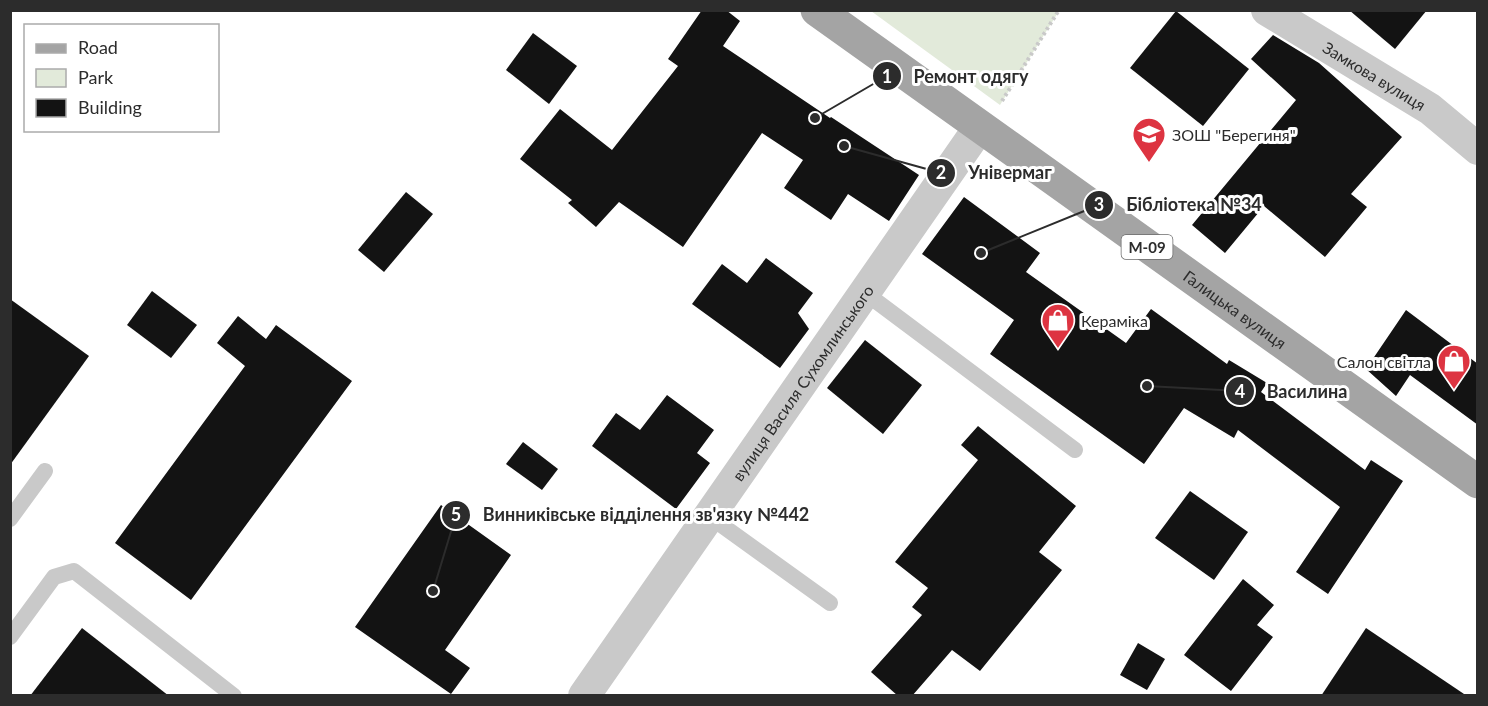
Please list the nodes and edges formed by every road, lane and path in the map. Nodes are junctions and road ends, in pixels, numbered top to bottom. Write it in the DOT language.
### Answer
graph roads {
  1 [pos="817,10"];
  2 [pos="1059,10"];
  3 [pos="1267,10"];
  4 [pos="989,116"];
  5 [pos="1478,148"];
  6 [pos="864,292"];
  7 [pos="1075,450"];
  8 [pos="45,471"];
  9 [pos="1478,482"];
  10 [pos="709,516"];
  11 [pos="10,519"];
  12 [pos="830,603"];
  13 [pos="10,636"];
  14 [pos="234,696"];
  15 [pos="584,696"];
  1 -- 4 [label="main road, Галицька вулиця / М-09"];
  2 -- 4 [label="path"];
  3 -- 5 [label="street, Замкова вулиця"];
  4 -- 6 [label="street, вулиця Василя Сухомлинського"];
  4 -- 9 [label="main road, Галицька вулиця / М-09"];
  6 -- 7 [label="lane"];
  6 -- 10 [label="street, вулиця Василя Сухомлинського"];
  8 -- 11 [label="lane"];
  10 -- 12 [label="lane"];
  10 -- 15 [label="street, вулиця Василя Сухомлинського"];
  13 -- 14 [label="lane"];
}
